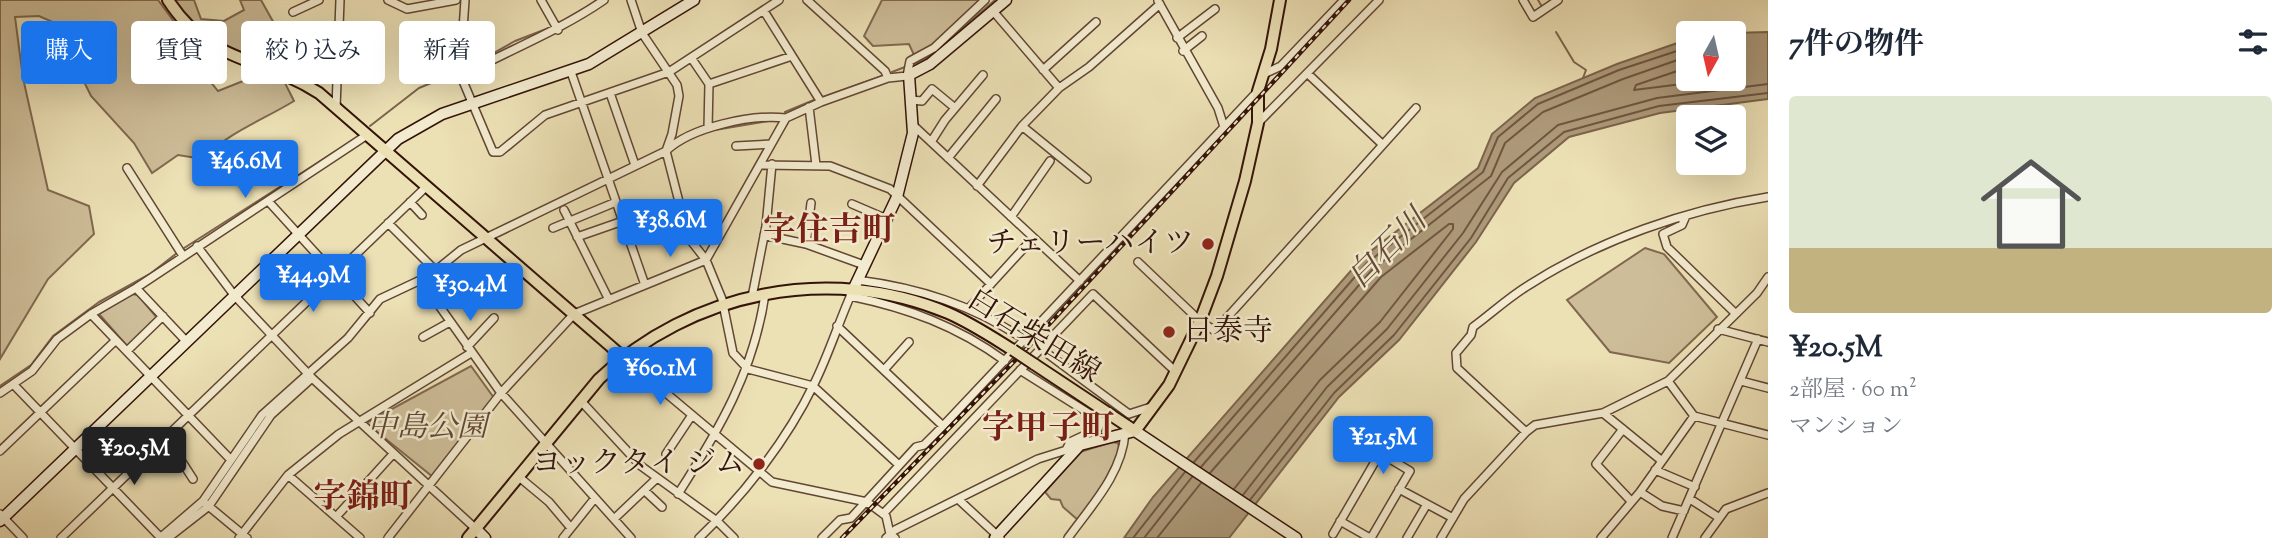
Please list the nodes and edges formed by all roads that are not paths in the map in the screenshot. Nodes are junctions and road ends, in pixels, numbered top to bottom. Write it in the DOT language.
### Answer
graph roads {
  1 [pos="168,0"];
  2 [pos="318,0"];
  3 [pos="340,0"];
  4 [pos="388,0"];
  5 [pos="456,0"];
  6 [pos="466,0"];
  7 [pos="541,0"];
  8 [pos="588,0"];
  9 [pos="604,0"];
  10 [pos="631,0"];
  11 [pos="694,0"];
  12 [pos="779,0"];
  13 [pos="807,0"];
  14 [pos="985,0"];
  15 [pos="1006,0"];
  16 [pos="1280,0"];
  17 [pos="1343,0"];
  18 [pos="1379,0"];
  19 [pos="1523,0"];
  20 [pos="1558,0"];
  21 [pos="1159,2"];
  22 [pos="591,9"];
  23 [pos="1214,9"];
  24 [pos="993,10"];
  25 [pos="764,11"];
  26 [pos="293,12"];
  27 [pos="464,21"];
  28 [pos="1096,22"];
  29 [pos="556,27"];
  30 [pos="642,33"];
  31 [pos="1202,36"];
  32 [pos="1177,38"];
  33 [pos="1184,51"];
  34 [pos="495,55"];
  35 [pos="792,56"];
  36 [pos="692,59"];
  37 [pos="1043,70"];
  38 [pos="571,72"];
  39 [pos="669,72"];
  40 [pos="1264,74"];
  41 [pos="1308,74"];
  42 [pos="909,75"];
  43 [pos="983,75"];
  44 [pos="888,78"];
  45 [pos="709,83"];
  46 [pos="465,84"];
  47 [pos="1059,88"];
  48 [pos="1258,91"];
  49 [pos="610,93"];
  50 [pos="996,99"];
  51 [pos="910,100"];
  52 [pos="821,102"];
  53 [pos="472,103"];
  54 [pos="582,103"];
  55 [pos="810,107"];
  56 [pos="337,108"];
  57 [pos="955,108"];
  58 [pos="1416,108"];
  59 [pos="786,118"];
  60 [pos="1258,123"];
  61 [pos="914,126"];
  62 [pos="1022,126"];
  63 [pos="1224,127"];
  64 [pos="708,128"];
  65 [pos="367,135"];
  66 [pos="931,142"];
  67 [pos="771,144"];
  68 [pos="1382,144"];
  69 [pos="736,146"];
  70 [pos="385,150"];
  71 [pos="666,151"];
  72 [pos="948,158"];
  73 [pos="1050,161"];
  74 [pos="772,164"];
  75 [pos="635,165"];
  76 [pos="761,165"];
  77 [pos="816,165"];
  78 [pos="127,168"];
  79 [pos="608,178"];
  80 [pos="1087,179"];
  81 [pos="427,186"];
  82 [pos="977,186"];
  83 [pos="897,197"];
  84 [pos="1768,197"];
  85 [pos="269,202"];
  86 [pos="410,202"];
  87 [pos="616,202"];
  88 [pos="811,203"];
  89 [pos="852,204"];
  90 [pos="564,211"];
  91 [pos="422,215"];
  92 [pos="1011,218"];
  93 [pos="1685,218"];
  94 [pos="568,219"];
  95 [pos="887,219"];
  96 [pos="623,221"];
  97 [pos="388,223"];
  98 [pos="553,228"];
  99 [pos="298,233"];
  100 [pos="764,235"];
  101 [pos="577,237"];
  102 [pos="1033,238"];
  103 [pos="486,239"];
  104 [pos="806,244"];
  105 [pos="197,246"];
  106 [pos="181,253"];
  107 [pos="706,260"];
  108 [pos="1138,262"];
  109 [pos="864,265"];
  110 [pos="436,271"];
  111 [pos="335,274"];
  112 [pos="1768,278"];
  113 [pos="1080,281"];
  114 [pos="423,283"];
  115 [pos="991,284"];
  116 [pos="645,285"];
  117 [pos="136,288"];
  118 [pos="853,289"];
  119 [pos="1757,293"];
  120 [pos="765,294"];
  121 [pos="234,295"];
  122 [pos="1768,295"];
  123 [pos="752,297"];
  124 [pos="609,300"];
  125 [pos="724,304"];
  126 [pos="969,308"];
  127 [pos="370,313"];
  128 [pos="1735,313"];
  129 [pos="91,314"];
  130 [pos="574,314"];
  131 [pos="163,316"];
  132 [pos="494,318"];
  133 [pos="1200,321"];
  134 [pos="450,322"];
  135 [pos="837,326"];
  136 [pos="1718,329"];
  137 [pos="272,335"];
  138 [pos="423,337"];
  139 [pos="1758,339"];
  140 [pos="116,340"];
  141 [pos="1025,340"];
  142 [pos="186,341"];
  143 [pos="909,342"];
  144 [pos="1768,342"];
  145 [pos="1041,349"];
  146 [pos="469,350"];
  147 [pos="127,351"];
  148 [pos="623,357"];
  149 [pos="1005,361"];
  150 [pos="748,369"];
  151 [pos="884,370"];
  152 [pos="1020,370"];
  153 [pos="1176,372"];
  154 [pos="310,375"];
  155 [pos="150,376"];
  156 [pos="1668,381"];
  157 [pos="1741,381"];
  158 [pos="14,385"];
  159 [pos="813,386"];
  160 [pos="1768,388"];
  161 [pos="0,393"];
  162 [pos="501,393"];
  163 [pos="580,400"];
  164 [pos="1152,407"];
  165 [pos="40,412"];
  166 [pos="1603,413"];
  167 [pos="188,415"];
  168 [pos="692,415"];
  169 [pos="1694,416"];
  170 [pos="358,420"];
  171 [pos="1723,424"];
  172 [pos="943,426"];
  173 [pos="1623,429"];
  174 [pos="1526,432"];
  175 [pos="1134,433"];
  176 [pos="1768,435"];
  177 [pos="715,436"];
  178 [pos="166,437"];
  179 [pos="546,443"];
  180 [pos="1080,445"];
  181 [pos="75,448"];
  182 [pos="1066,450"];
  183 [pos="0,451"];
  184 [pos="393,454"];
  185 [pos="666,454"];
  186 [pos="231,460"];
  187 [pos="1662,461"];
  188 [pos="900,465"];
  189 [pos="1655,470"];
  190 [pos="758,471"];
  191 [pos="288,475"];
  192 [pos="519,477"];
  193 [pos="193,479"];
  194 [pos="656,479"];
  195 [pos="428,486"];
  196 [pos="1695,487"];
  197 [pos="113,488"];
  198 [pos="1399,489"];
  199 [pos="645,491"];
  200 [pos="1640,492"];
  201 [pos="1768,493"];
  202 [pos="678,494"];
  203 [pos="595,498"];
  204 [pos="958,499"];
  205 [pos="1690,499"];
  206 [pos="1631,501"];
  207 [pos="867,502"];
  208 [pos="206,504"];
  209 [pos="1427,504"];
  210 [pos="662,507"];
  211 [pos="1684,512"];
  212 [pos="883,514"];
  213 [pos="336,517"];
  214 [pos="1718,517"];
  215 [pos="1,518"];
  216 [pos="1453,518"];
  217 [pos="614,519"];
  218 [pos="717,521"];
  219 [pos="1340,521"];
  220 [pos="571,528"];
  221 [pos="472,533"];
  222 [pos="1333,534"];
  223 [pos="890,536"];
  224 [pos="243,537"];
  225 [pos="998,537"];
  226 [pos="23,538"];
  227 [pos="61,538"];
  228 [pos="160,538"];
  229 [pos="168,538"];
  230 [pos="360,538"];
  231 [pos="388,538"];
  232 [pos="485,538"];
  233 [pos="563,538"];
  234 [pos="631,538"];
  235 [pos="699,538"];
  236 [pos="734,538"];
  237 [pos="822,538"];
  238 [pos="1068,538"];
  239 [pos="1296,538"];
  240 [pos="1370,538"];
  241 [pos="1407,538"];
  242 [pos="1441,538"];
  243 [pos="1601,538"];
  244 [pos="1672,538"];
  245 [pos="1705,538"];
  1 -- 56 [label="main road"];
  2 -- 26 [label="street"];
  3 -- 56 [label="street"];
  4 -- 5 [label="street"];
  6 -- 27 [label="street"];
  7 -- 29 [label="street"];
  8 -- 22 [label="street"];
  9 -- 22 [label="street"];
  10 -- 30 [label="street"];
  11 -- 30 [label="street"];
  12 -- 25 [label="street"];
  13 -- 44 [label="street"];
  14 -- 42 [label="street"];
  15 -- 24 [label="street"];
  16 -- 40 [label="main road"];
  17 -- 40 [label="street"];
  18 -- 41 [label="street"];
  19 -- 20 [label="street"];
  21 -- 32 [label="street"];
  21 -- 47 [label="street"];
  22 -- 29 [label="street"];
  23 -- 32 [label="street"];
  24 -- 37 [label="street"];
  24 -- 42 [label="street"];
  25 -- 35 [label="street"];
  25 -- 36 [label="street"];
  28 -- 37 [label="street"];
  29 -- 34 [label="street"];
  30 -- 38 [label="street"];
  30 -- 39 [label="street"];
  31 -- 33 [label="street"];
  32 -- 33 [label="street"];
  33 -- 63 [label="street"];
  35 -- 45 [label="street"];
  35 -- 52 [label="street"];
  36 -- 39 [label="street"];
  36 -- 45 [label="street"];
  37 -- 47 [label="street"];
  38 -- 53 [label="street"];
  38 -- 54 [label="street"];
  39 -- 49 [label="street"];
  39 -- 71 [label="street"];
  40 -- 48 [label="main road"];
  41 -- 60 [label="street"];
  41 -- 68 [label="street"];
  42 -- 44 [label="street"];
  42 -- 51 [label="street"];
  43 -- 57 [label="street"];
  44 -- 52 [label="street"];
  45 -- 64 [label="street"];
  46 -- 53 [label="street"];
  47 -- 62 [label="street"];
  48 -- 60 [label="main road"];
  48 -- 63 [label="street"];
  49 -- 54 [label="street"];
  49 -- 75 [label="street"];
  50 -- 72 [label="street"];
  51 -- 57 [label="street"];
  51 -- 61 [label="street"];
  52 -- 55 [label="street"];
  53 -- 54 [label="street"];
  53 -- 70 [label="street"];
  54 -- 79 [label="street"];
  55 -- 59 [label="street"];
  55 -- 77 [label="street"];
  56 -- 65 [label="main road"];
  57 -- 66 [label="street"];
  58 -- 68 [label="street"];
  59 -- 64 [label="street"];
  59 -- 67 [label="street"];
  60 -- 133 [label="main road"];
  61 -- 66 [label="street"];
  61 -- 83 [label="street"];
  62 -- 80 [label="street"];
  62 -- 82 [label="street"];
  63 -- 113 [label="street"];
  64 -- 71 [label="street"];
  65 -- 70 [label="main road"];
  65 -- 85 [label="street"];
  66 -- 72 [label="street"];
  67 -- 69 [label="street"];
  67 -- 76 [label="street"];
  68 -- 133 [label="street"];
  70 -- 81 [label="main road"];
  70 -- 99 [label="street"];
  71 -- 75 [label="street"];
  71 -- 107 [label="street"];
  72 -- 82 [label="street"];
  73 -- 92 [label="street"];
  74 -- 76 [label="street"];
  74 -- 77 [label="street"];
  74 -- 100 [label="street"];
  75 -- 79 [label="street"];
  76 -- 107 [label="street"];
  77 -- 83 [label="street"];
  78 -- 106 [label="street"];
  79 -- 87 [label="street"];
  79 -- 103 [label="street"];
  81 -- 86 [label="street"];
  81 -- 103 [label="main road"];
  82 -- 92 [label="street"];
  83 -- 95 [label="street"];
  83 -- 115 [label="street"];
  84 -- 93 [label="street"];
  85 -- 99 [label="street"];
  85 -- 105 [label="street"];
  86 -- 91 [label="street"];
  86 -- 97 [label="street"];
  87 -- 94 [label="street"];
  87 -- 96 [label="street"];
  88 -- 104 [label="street"];
  89 -- 95 [label="street"];
  90 -- 94 [label="street"];
  92 -- 102 [label="street"];
  93 -- 128 [label="street"];
  93 -- 174 [label="street"];
  94 -- 98 [label="street"];
  94 -- 101 [label="street"];
  95 -- 109 [label="street"];
  96 -- 101 [label="street"];
  96 -- 116 [label="street"];
  97 -- 110 [label="street"];
  97 -- 111 [label="street"];
  99 -- 111 [label="street"];
  99 -- 121 [label="street"];
  100 -- 104 [label="street"];
  100 -- 123 [label="street"];
  101 -- 124 [label="street"];
  102 -- 113 [label="street"];
  102 -- 115 [label="street"];
  103 -- 110 [label="street"];
  103 -- 130 [label="main road"];
  104 -- 109 [label="street"];
  105 -- 106 [label="street"];
  105 -- 121 [label="street"];
  106 -- 117 [label="street"];
  107 -- 116 [label="street"];
  107 -- 125 [label="street"];
  108 -- 133 [label="street"];
  109 -- 118 [label="street"];
  110 -- 114 [label="street"];
  111 -- 127 [label="street"];
  111 -- 137 [label="street"];
  112 -- 119 [label="street"];
  113 -- 141 [label="street"];
  114 -- 127 [label="street"];
  114 -- 134 [label="street"];
  115 -- 126 [label="street"];
  116 -- 124 [label="street"];
  117 -- 129 [label="street"];
  117 -- 131 [label="street"];
  118 -- 120 [label="main road, 白石柴田線"];
  118 -- 126 [label="street"];
  118 -- 135 [label="street"];
  118 -- 149 [label="street"];
  118 -- 175 [label="main road, 白石柴田線, bridge"];
  119 -- 122 [label="street"];
  119 -- 128 [label="street"];
  120 -- 123 [label="main road, 白石柴田線"];
  120 -- 150 [label="street"];
  121 -- 137 [label="street"];
  121 -- 142 [label="street"];
  123 -- 125 [label="main road, 白石柴田線"];
  124 -- 130 [label="street"];
  125 -- 148 [label="main road, 白石柴田線"];
  125 -- 150 [label="street"];
  126 -- 141 [label="street"];
  127 -- 154 [label="street"];
  128 -- 136 [label="street"];
  129 -- 140 [label="street"];
  129 -- 158 [label="street"];
  130 -- 148 [label="main road"];
  130 -- 162 [label="street"];
  131 -- 142 [label="street"];
  131 -- 147 [label="street"];
  132 -- 146 [label="street"];
  133 -- 153 [label="main road"];
  134 -- 138 [label="street"];
  134 -- 146 [label="street"];
  135 -- 151 [label="street"];
  135 -- 159 [label="street"];
  136 -- 139 [label="street"];
  136 -- 156 [label="street"];
  137 -- 154 [label="street"];
  137 -- 167 [label="street"];
  139 -- 144 [label="street"];
  139 -- 157 [label="street"];
  140 -- 147 [label="street"];
  140 -- 165 [label="street"];
  141 -- 149 [label="street"];
  142 -- 155 [label="street"];
  143 -- 151 [label="street"];
  145 -- 152 [label="street"];
  145 -- 153 [label="street"];
  145 -- 164 [label="street"];
  146 -- 162 [label="street"];
  146 -- 170 [label="street"];
  147 -- 155 [label="street"];
  148 -- 163 [label="main road, 白石柴田線"];
  148 -- 168 [label="street"];
  149 -- 172 [label="street"];
  150 -- 159 [label="street"];
  150 -- 177 [label="street"];
  151 -- 172 [label="street"];
  152 -- 182 [label="street"];
  152 -- 212 [label="street"];
  153 -- 164 [label="main road"];
  154 -- 170 [label="street"];
  154 -- 186 [label="street"];
  154 -- 208 [label="street"];
  155 -- 167 [label="street"];
  155 -- 181 [label="street"];
  156 -- 166 [label="street"];
  156 -- 169 [label="street"];
  157 -- 160 [label="street"];
  157 -- 171 [label="street"];
  158 -- 161 [label="street"];
  158 -- 165 [label="street"];
  159 -- 188 [label="street"];
  159 -- 190 [label="street"];
  162 -- 179 [label="street"];
  162 -- 195 [label="street"];
  163 -- 179 [label="main road, 白石柴田線"];
  163 -- 194 [label="street"];
  164 -- 175 [label="main road"];
  165 -- 181 [label="street"];
  165 -- 183 [label="street"];
  166 -- 173 [label="street"];
  166 -- 174 [label="street"];
  167 -- 178 [label="street"];
  167 -- 186 [label="street"];
  168 -- 177 [label="street"];
  168 -- 185 [label="street"];
  169 -- 171 [label="street"];
  169 -- 187 [label="street"];
  170 -- 184 [label="street"];
  170 -- 191 [label="street"];
  171 -- 176 [label="street"];
  171 -- 196 [label="street"];
  172 -- 188 [label="street"];
  173 -- 187 [label="street"];
  173 -- 206 [label="street"];
  174 -- 216 [label="street"];
  175 -- 180 [label="street"];
  175 -- 238 [label="street"];
  175 -- 239 [label="street"];
  177 -- 190 [label="street"];
  177 -- 202 [label="street"];
  178 -- 193 [label="street"];
  178 -- 197 [label="street"];
  179 -- 192 [label="main road, 白石柴田線"];
  179 -- 203 [label="street"];
  180 -- 182 [label="street"];
  180 -- 225 [label="street"];
  181 -- 197 [label="street"];
  181 -- 215 [label="street"];
  182 -- 204 [label="street"];
  184 -- 195 [label="street"];
  184 -- 213 [label="street"];
  186 -- 208 [label="street"];
  187 -- 189 [label="street"];
  188 -- 207 [label="street"];
  189 -- 196 [label="street"];
  189 -- 200 [label="street"];
  190 -- 207 [label="street"];
  190 -- 218 [label="street"];
  191 -- 213 [label="street"];
  191 -- 224 [label="street"];
  192 -- 220 [label="street"];
  192 -- 221 [label="main road, 白石柴田線"];
  194 -- 199 [label="street"];
  194 -- 202 [label="street"];
  195 -- 221 [label="street"];
  195 -- 231 [label="street"];
  196 -- 205 [label="street"];
  197 -- 227 [label="street"];
  197 -- 228 [label="street"];
  198 -- 209 [label="street"];
  198 -- 219 [label="street"];
  198 -- 240 [label="street"];
  199 -- 210 [label="street"];
  199 -- 217 [label="street"];
  200 -- 206 [label="street"];
  200 -- 211 [label="street"];
  201 -- 214 [label="street"];
  202 -- 218 [label="street"];
  203 -- 217 [label="street"];
  203 -- 220 [label="street"];
  204 -- 223 [label="street"];
  204 -- 225 [label="street"];
  205 -- 211 [label="street"];
  205 -- 214 [label="street"];
  206 -- 243 [label="street"];
  207 -- 212 [label="street"];
  207 -- 237 [label="street"];
  208 -- 224 [label="street"];
  208 -- 228 [label="street"];
  208 -- 229 [label="street"];
  209 -- 216 [label="street"];
  209 -- 241 [label="street"];
  211 -- 244 [label="street"];
  212 -- 223 [label="street"];
  213 -- 230 [label="street"];
  214 -- 245 [label="street"];
  215 -- 226 [label="street"];
  216 -- 242 [label="street"];
  217 -- 234 [label="street"];
  218 -- 235 [label="street"];
  218 -- 236 [label="street"];
  219 -- 222 [label="street"];
  219 -- 240 [label="street"];
  220 -- 233 [label="street"];
  221 -- 232 [label="street"];
}
